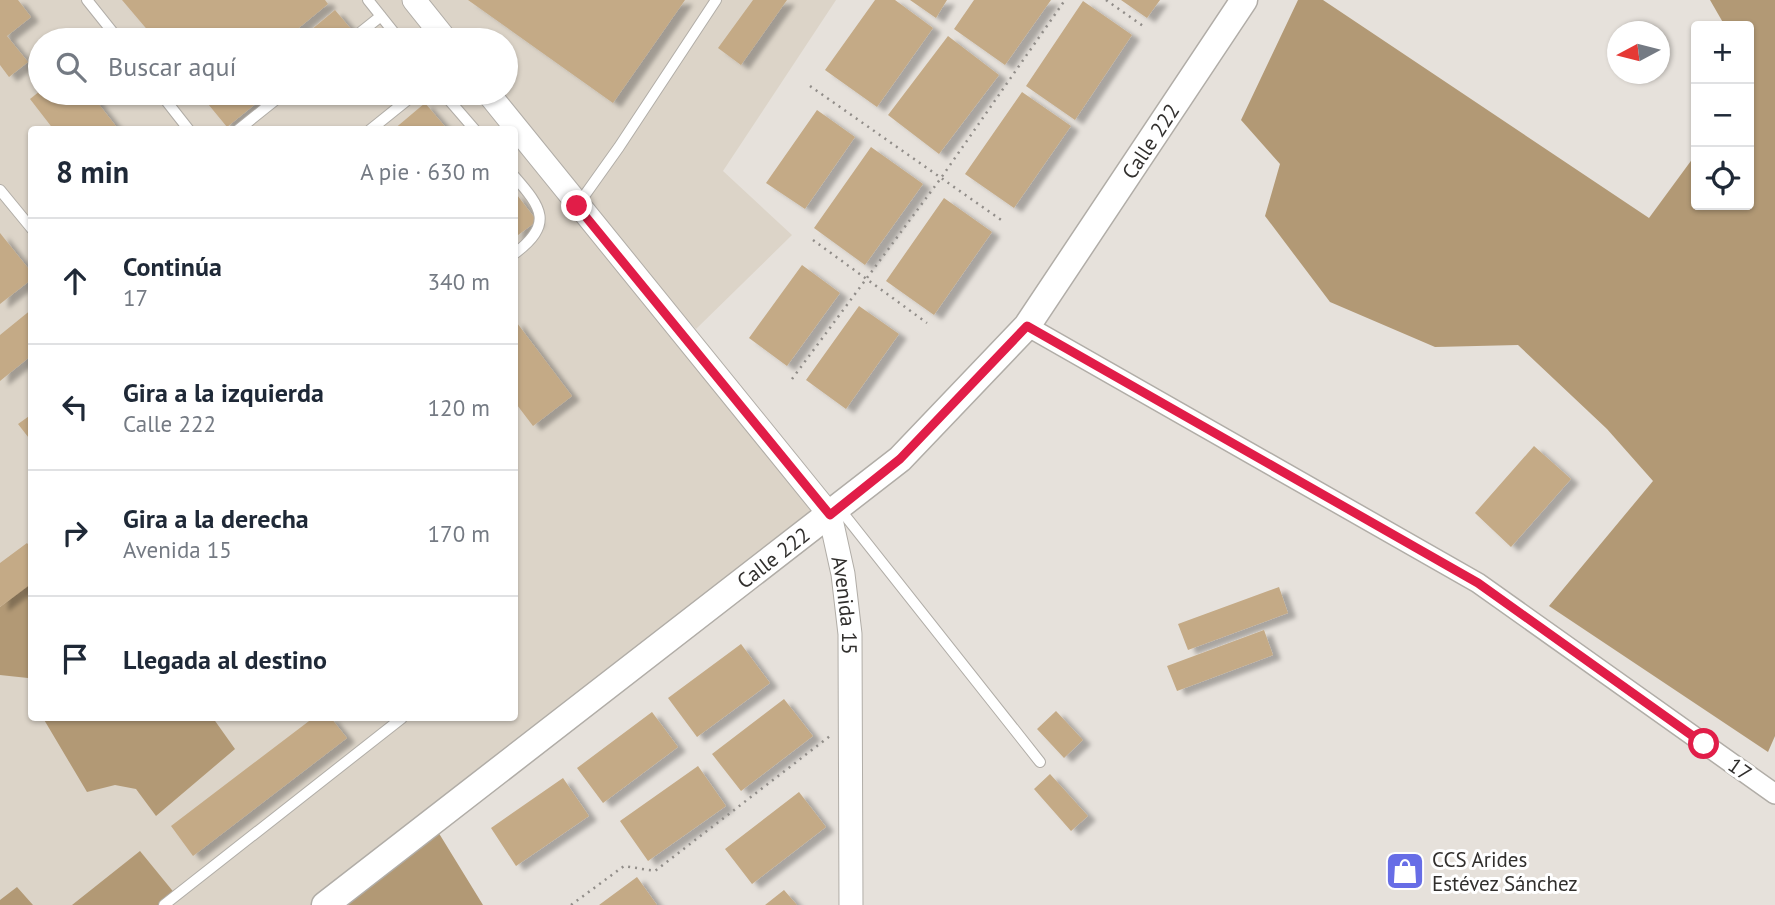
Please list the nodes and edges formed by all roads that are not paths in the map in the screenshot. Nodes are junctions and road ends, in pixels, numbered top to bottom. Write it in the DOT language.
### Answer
graph roads {
  1 [pos="87,0"];
  2 [pos="368,0"];
  3 [pos="414,0"];
  4 [pos="716,0"];
  5 [pos="1244,0"];
  6 [pos="381,16"];
  7 [pos="109,28"];
  8 [pos="366,28"];
  9 [pos="391,28"];
  10 [pos="436,28"];
  11 [pos="170,105"];
  12 [pos="269,105"];
  13 [pos="401,105"];
  14 [pos="453,105"];
  15 [pos="497,105"];
  16 [pos="187,126"];
  17 [pos="243,126"];
  18 [pos="375,126"];
  19 [pos="472,126"];
  20 [pos="514,126"];
  21 [pos="518,131"];
  22 [pos="518,181"];
  23 [pos="0,190"];
  24 [pos="577,206"];
  25 [pos="28,224"];
  26 [pos="518,251"];
  27 [pos="1027,326"];
  28 [pos="835,511"];
  29 [pos="398,721"];
  30 [pos="1040,762"];
  31 [pos="1775,794"];
  32 [pos="164,905"];
  33 [pos="324,905"];
  34 [pos="851,905"];
  1 -- 7 [label="lane"];
  2 -- 6 [label="lane"];
  3 -- 10 [label="street"];
  4 -- 24 [label="lane"];
  5 -- 27 [label="main road, Calle 222"];
  6 -- 8 [label="lane"];
  6 -- 9 [label="lane"];
  11 -- 16 [label="lane"];
  12 -- 17 [label="lane"];
  13 -- 18 [label="lane"];
  14 -- 19 [label="lane"];
  15 -- 20 [label="street, Avenida 15"];
  21 -- 24 [label="street, Avenida 15"];
  22 -- 26 [label="lane"];
  23 -- 25 [label="lane"];
  24 -- 28 [label="street, Avenida 15"];
  27 -- 28 [label="main road, Calle 222"];
  27 -- 31 [label="street, 17"];
  28 -- 30 [label="lane"];
  28 -- 33 [label="main road, Calle 222"];
  28 -- 34 [label="street, Avenida 15"];
  29 -- 32 [label="lane"];
}
